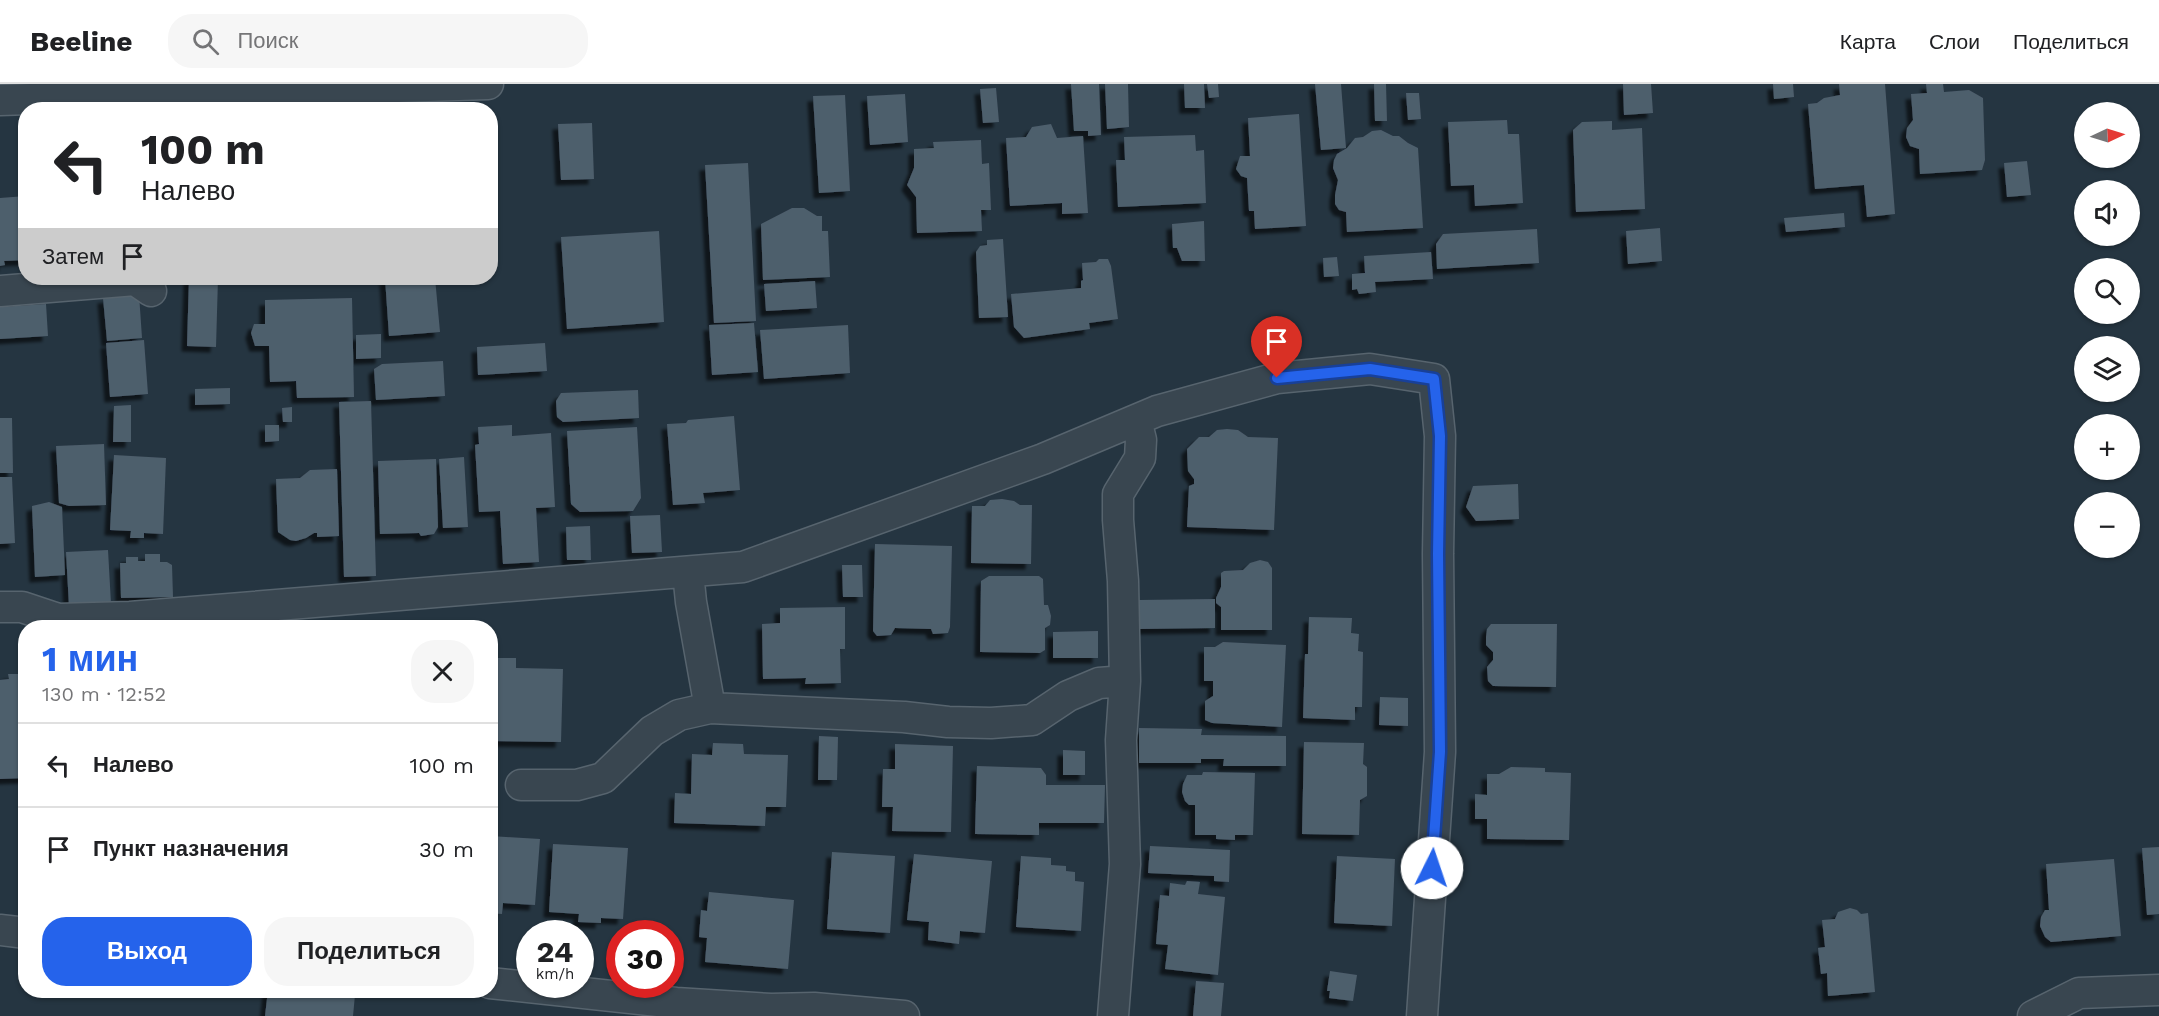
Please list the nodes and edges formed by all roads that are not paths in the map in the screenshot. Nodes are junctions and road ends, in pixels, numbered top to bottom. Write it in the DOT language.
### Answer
graph roads {
  1 [pos="488,84"];
  2 [pos="0,100"];
  3 [pos="74,285"];
  4 [pos="142,285"];
  5 [pos="0,291"];
  6 [pos="151,291"];
  7 [pos="1136,420"];
  8 [pos="688,572"];
  9 [pos="0,608"];
  10 [pos="1125,681"];
  11 [pos="710,708"];
  12 [pos="521,785"];
  13 [pos="0,930"];
  14 [pos="18,932"];
  15 [pos="498,983"];
  16 [pos="2159,990"];
  17 [pos="904,1016"];
  18 [pos="1113,1016"];
  19 [pos="1422,1016"];
  20 [pos="2033,1016"];
  1 -- 2 [label="street"];
  3 -- 5 [label="street"];
  4 -- 6 [label="street"];
  7 -- 8 [label="street"];
  7 -- 10 [label="street"];
  7 -- 19 [label="street"];
  8 -- 9 [label="street"];
  8 -- 11 [label="street"];
  10 -- 11 [label="street"];
  10 -- 18 [label="street"];
  11 -- 12 [label="street"];
  13 -- 14 [label="street"];
  15 -- 17 [label="street"];
  16 -- 20 [label="street"];
}
